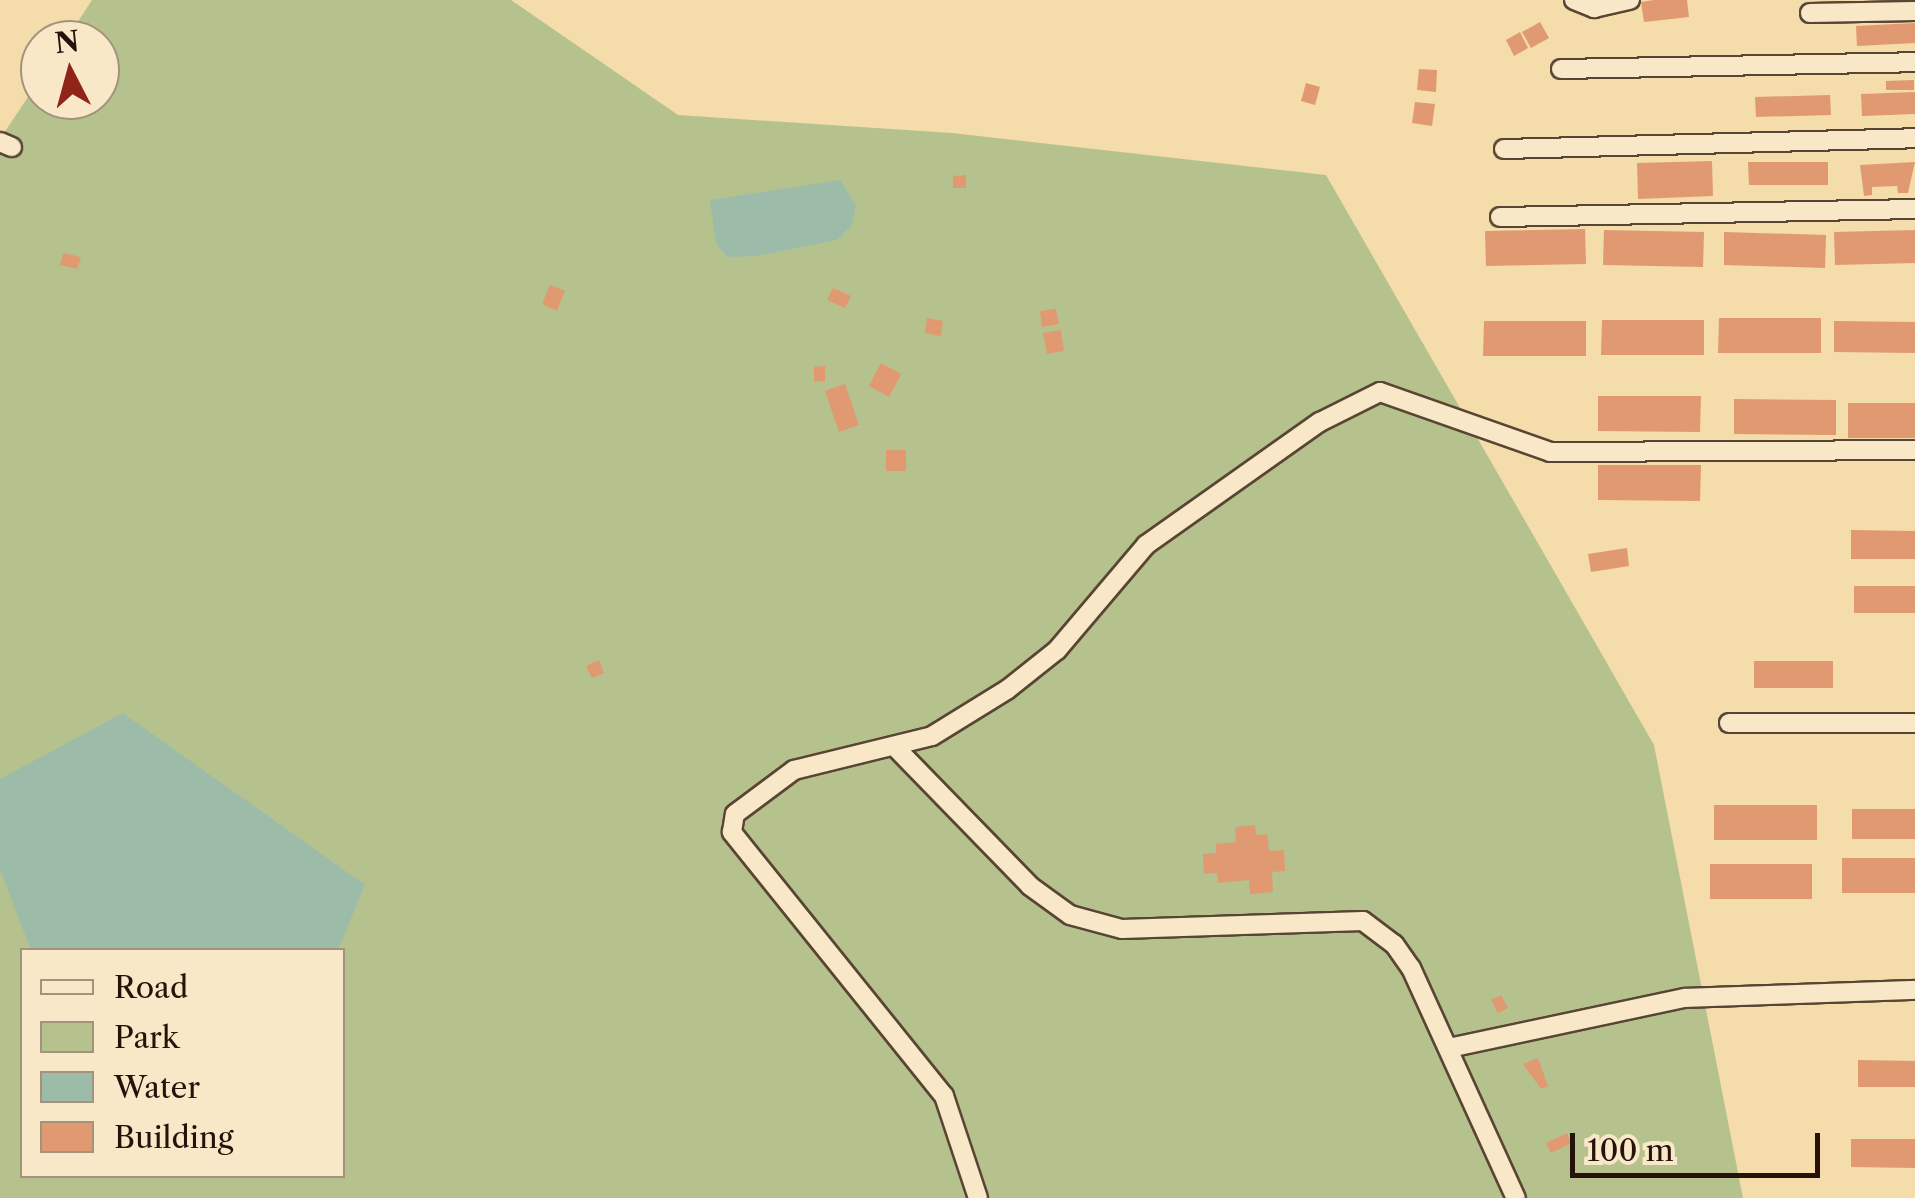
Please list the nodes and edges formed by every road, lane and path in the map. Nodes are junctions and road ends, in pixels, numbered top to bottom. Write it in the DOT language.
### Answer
graph roads {
  1 [pos="1574,0"];
  2 [pos="1630,0"];
  3 [pos="1915,11"];
  4 [pos="1810,13"];
  5 [pos="1915,62"];
  6 [pos="1562,69"];
  7 [pos="1915,138"];
  8 [pos="1504,149"];
  9 [pos="1915,210"];
  10 [pos="1500,218"];
  11 [pos="1915,450"];
  12 [pos="1729,723"];
  13 [pos="1915,723"];
  14 [pos="894,747"];
  15 [pos="1915,990"];
  16 [pos="1450,1048"];
  17 [pos="978,1198"];
  18 [pos="1516,1198"];
  1 -- 2 [label="street"];
  3 -- 4 [label="street"];
  5 -- 6 [label="street"];
  7 -- 8 [label="street"];
  9 -- 10 [label="street"];
  11 -- 14 [label="street"];
  12 -- 13 [label="street"];
  14 -- 16 [label="street"];
  14 -- 17 [label="street"];
  15 -- 16 [label="street"];
  16 -- 18 [label="street"];
}
